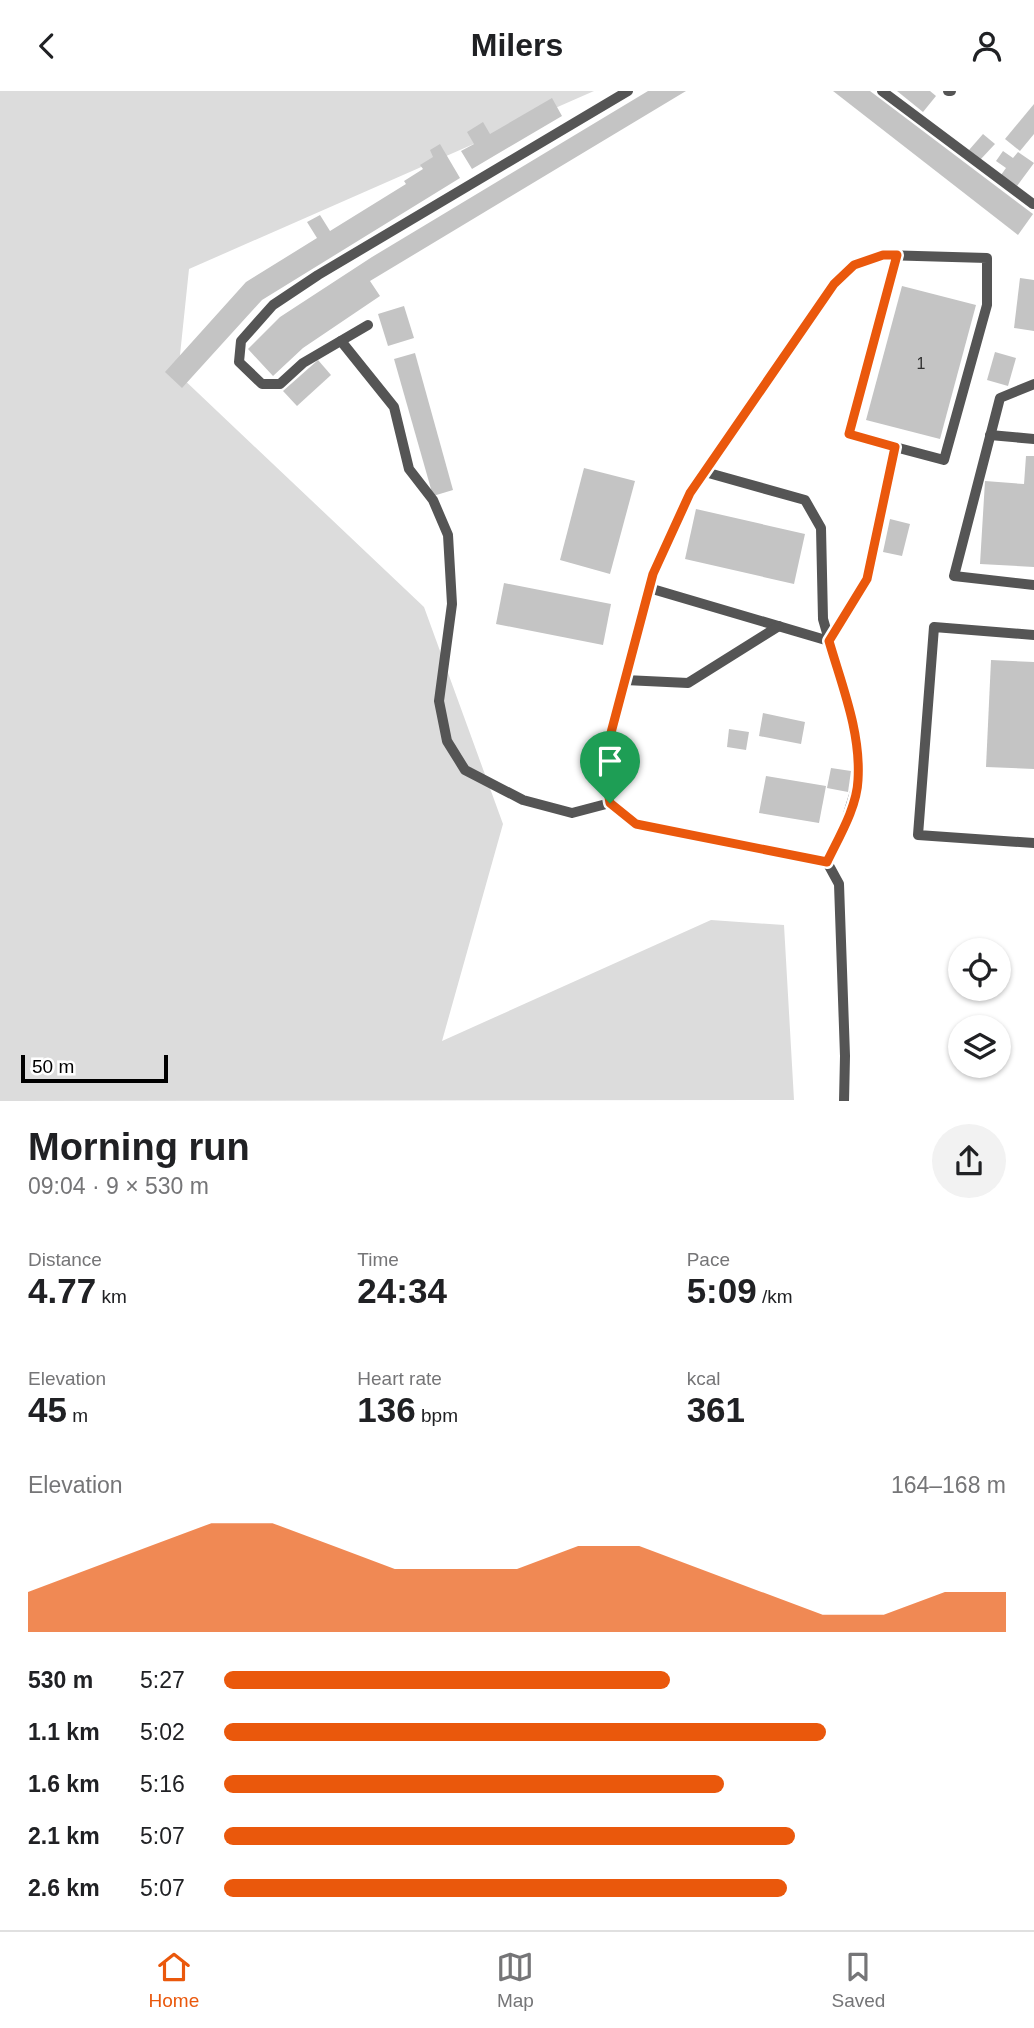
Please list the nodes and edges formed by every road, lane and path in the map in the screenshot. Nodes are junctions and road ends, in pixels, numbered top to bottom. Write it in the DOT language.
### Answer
graph roads {
  1 [pos="611,91"];
  2 [pos="628,91"];
  3 [pos="882,91"];
  4 [pos="605,104"];
  5 [pos="1033,204"];
  6 [pos="897,255"];
  7 [pos="368,325"];
  8 [pos="341,341"];
  9 [pos="1034,384"];
  10 [pos="990,435"];
  11 [pos="1034,439"];
  12 [pos="895,447"];
  13 [pos="705,472"];
  14 [pos="1034,585"];
  15 [pos="649,588"];
  16 [pos="779,626"];
  17 [pos="1034,635"];
  18 [pos="829,641"];
  19 [pos="625,680"];
  20 [pos="610,803"];
  21 [pos="1034,843"];
  22 [pos="827,862"];
  23 [pos="844,1101"];
  1 -- 4 [label="lane"];
  2 -- 4 [label="lane"];
  3 -- 5 [label="lane"];
  4 -- 8 [label="lane"];
  6 -- 12 [label="lane"];
  6 -- 12 [label="lane"];
  6 -- 13 [label="lane"];
  7 -- 8 [label="lane"];
  8 -- 20 [label="lane"];
  9 -- 10 [label="lane"];
  10 -- 11 [label="lane"];
  10 -- 14 [label="lane"];
  12 -- 18 [label="lane"];
  13 -- 15 [label="lane"];
  13 -- 18 [label="lane"];
  15 -- 16 [label="lane"];
  15 -- 19 [label="lane"];
  16 -- 18 [label="lane"];
  16 -- 19 [label="lane"];
  17 -- 21 [label="lane"];
  18 -- 22 [label="lane"];
  19 -- 20 [label="lane"];
  20 -- 22 [label="lane"];
  22 -- 23 [label="lane"];
}
